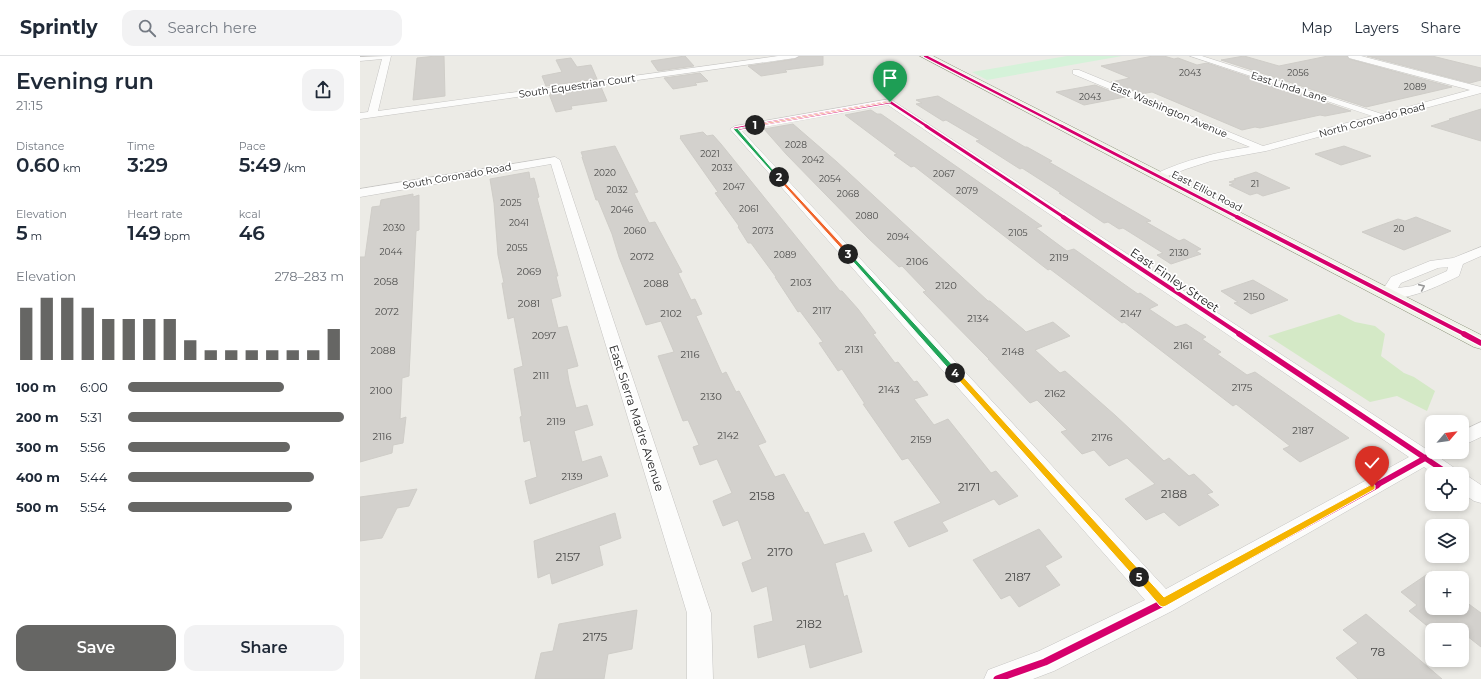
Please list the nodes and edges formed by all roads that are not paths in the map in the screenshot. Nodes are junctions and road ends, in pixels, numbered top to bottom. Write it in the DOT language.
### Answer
graph roads {
  1 [pos="387,56"];
  2 [pos="795,56"];
  3 [pos="925,56"];
  4 [pos="1194,56"];
  5 [pos="1352,56"];
  6 [pos="360,59"];
  7 [pos="1076,72"];
  8 [pos="1480,90"];
  9 [pos="372,115"];
  10 [pos="360,116"];
  11 [pos="1383,117"];
  12 [pos="1262,149"];
  13 [pos="555,160"];
  14 [pos="1159,176"];
  15 [pos="360,193"];
  16 [pos="1481,251"];
  17 [pos="1387,294"];
  18 [pos="1481,343"];
  19 [pos="1481,429"];
  20 [pos="1469,435"];
  21 [pos="1425,452"];
  22 [pos="1425,458"];
  23 [pos="1434,459"];
  24 [pos="1442,467"];
  25 [pos="1469,487"];
  26 [pos="1481,495"];
  27 [pos="1163,603"];
  28 [pos="700,679"];
  29 [pos="997,679"];
  1 -- 6 [label="street"];
  1 -- 9 [label="street"];
  2 -- 9 [label="street, South Equestrian Court"];
  3 -- 14 [label="main road, East Elliot Road"];
  4 -- 11 [label="street, East Linda Lane"];
  5 -- 8 [label="street"];
  7 -- 12 [label="street, East Washington Avenue"];
  8 -- 11 [label="street, North Coronado Road"];
  9 -- 10 [label="street, South Equestrian Court"];
  11 -- 12 [label="street, North Coronado Road"];
  12 -- 14 [label="street, North Coronado Road"];
  13 -- 15 [label="street, South Coronado Road"];
  13 -- 28 [label="street, East Sierra Madre Avenue"];
  14 -- 17 [label="main road, East Elliot Road"];
  16 -- 17 [label="street"];
  17 -- 18 [label="main road, East Elliot Road"];
  19 -- 20 [label="street"];
  21 -- 27 [label="street, East Finley Street"];
  22 -- 27 [label="street"];
  23 -- 24 [label="street, East Finley Street"];
  25 -- 26 [label="street"];
  27 -- 29 [label="street"];
}
